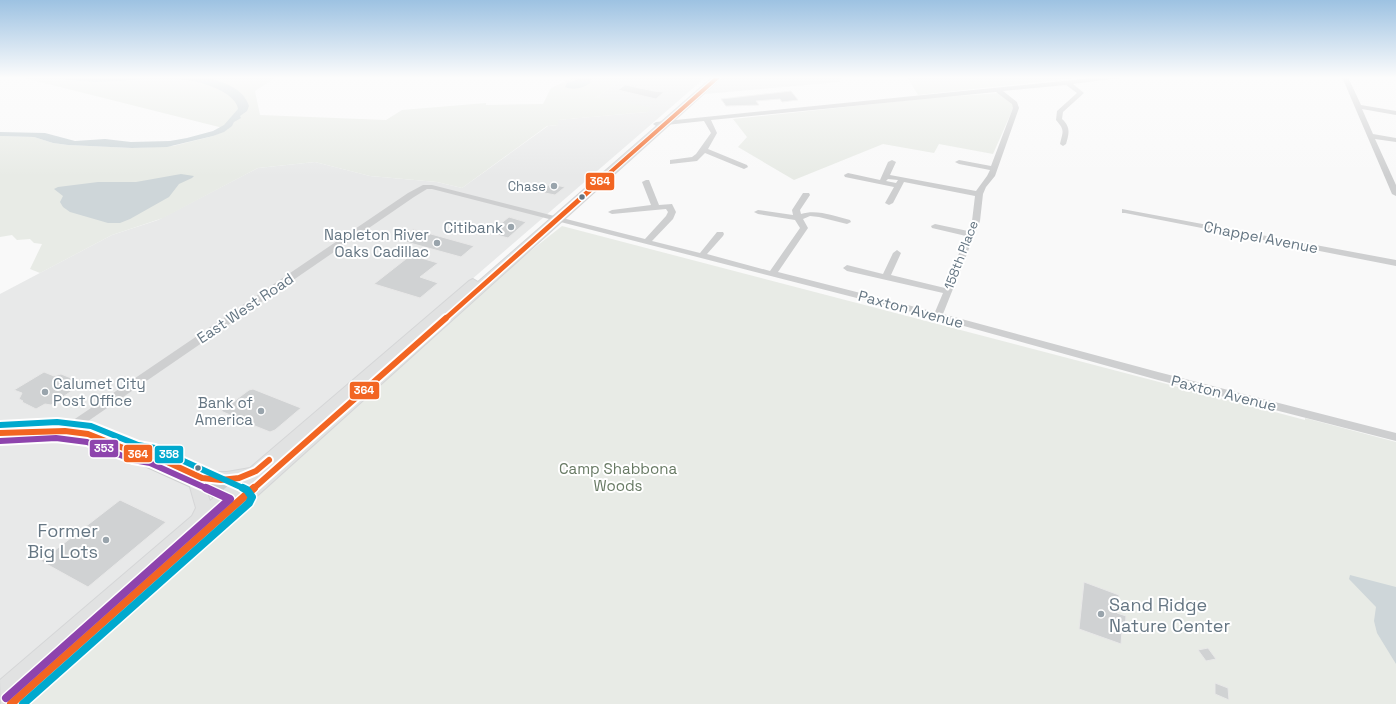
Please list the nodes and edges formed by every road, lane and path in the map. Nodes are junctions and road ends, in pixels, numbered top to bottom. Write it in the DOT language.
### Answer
graph roads {
  1 [pos="672,110"];
  2 [pos="682,110"];
  3 [pos="805,110"];
  4 [pos="1015,110"];
  5 [pos="1061,110"];
  6 [pos="1360,110"];
  7 [pos="1377,110"];
  8 [pos="1396,113"];
  9 [pos="707,120"];
  10 [pos="667,123"];
  11 [pos="656,124"];
  12 [pos="1371,136"];
  13 [pos="1396,140"];
  14 [pos="1063,144"];
  15 [pos="704,150"];
  16 [pos="673,162"];
  17 [pos="892,162"];
  18 [pos="959,162"];
  19 [pos="744,168"];
  20 [pos="994,168"];
  21 [pos="848,175"];
  22 [pos="884,179"];
  23 [pos="646,182"];
  24 [pos="900,182"];
  25 [pos="426,187"];
  26 [pos="979,194"];
  27 [pos="1396,194"];
  28 [pos="806,195"];
  29 [pos="889,203"];
  30 [pos="656,207"];
  31 [pos="1125,211"];
  32 [pos="612,212"];
  33 [pos="758,212"];
  34 [pos="555,218"];
  35 [pos="798,218"];
  36 [pos="847,222"];
  37 [pos="935,226"];
  38 [pos="720,234"];
  39 [pos="970,234"];
  40 [pos="646,241"];
  41 [pos="897,253"];
  42 [pos="702,255"];
  43 [pos="1396,263"];
  44 [pos="847,268"];
  45 [pos="773,273"];
  46 [pos="886,277"];
  47 [pos="946,291"];
  48 [pos="938,316"];
  49 [pos="65,431"];
  50 [pos="0,433"];
  51 [pos="1396,437"];
  52 [pos="256,471"];
  53 [pos="200,483"];
  54 [pos="235,498"];
  55 [pos="198,522"];
  56 [pos="0,692"];
  57 [pos="12,704"];
  1 -- 11 [label="main road"];
  2 -- 10 [label="main road"];
  3 -- 9 [label="street"];
  4 -- 20 [label="street, 158th Place"];
  5 -- 14 [label="street"];
  6 -- 12 [label="street"];
  7 -- 8 [label="street"];
  9 -- 10 [label="street"];
  9 -- 15 [label="street"];
  10 -- 11 [label="street"];
  10 -- 34 [label="main road"];
  11 -- 34 [label="main road"];
  12 -- 13 [label="street"];
  12 -- 27 [label="street"];
  15 -- 16 [label="street"];
  15 -- 19 [label="street"];
  17 -- 22 [label="street"];
  18 -- 20 [label="street"];
  20 -- 26 [label="street, 158th Place"];
  21 -- 22 [label="street"];
  22 -- 24 [label="street"];
  23 -- 30 [label="street"];
  24 -- 26 [label="street"];
  24 -- 29 [label="street"];
  25 -- 34 [label="street, Paxton Avenue"];
  25 -- 49 [label="street, East West Road"];
  26 -- 39 [label="street, 158th Place"];
  28 -- 35 [label="street"];
  30 -- 32 [label="street"];
  30 -- 40 [label="street"];
  31 -- 43 [label="street, Chappel Avenue"];
  33 -- 35 [label="street"];
  34 -- 40 [label="street, Paxton Avenue"];
  34 -- 52 [label="main road"];
  34 -- 54 [label="main road"];
  35 -- 36 [label="street"];
  35 -- 45 [label="street"];
  37 -- 39 [label="street"];
  38 -- 42 [label="street"];
  39 -- 47 [label="street, 158th Place"];
  40 -- 42 [label="street, Paxton Avenue"];
  41 -- 46 [label="street"];
  42 -- 45 [label="street, Paxton Avenue"];
  44 -- 46 [label="street"];
  45 -- 48 [label="street, Paxton Avenue"];
  46 -- 47 [label="street"];
  47 -- 48 [label="street, 158th Place"];
  48 -- 51 [label="street, Paxton Avenue"];
  49 -- 50 [label="street"];
  49 -- 53 [label="street"];
  52 -- 53 [label="main road"];
  52 -- 54 [label="main road"];
  53 -- 54 [label="street"];
  53 -- 55 [label="main road"];
  54 -- 55 [label="main road"];
  54 -- 57 [label="main road"];
  55 -- 56 [label="main road"];
}
